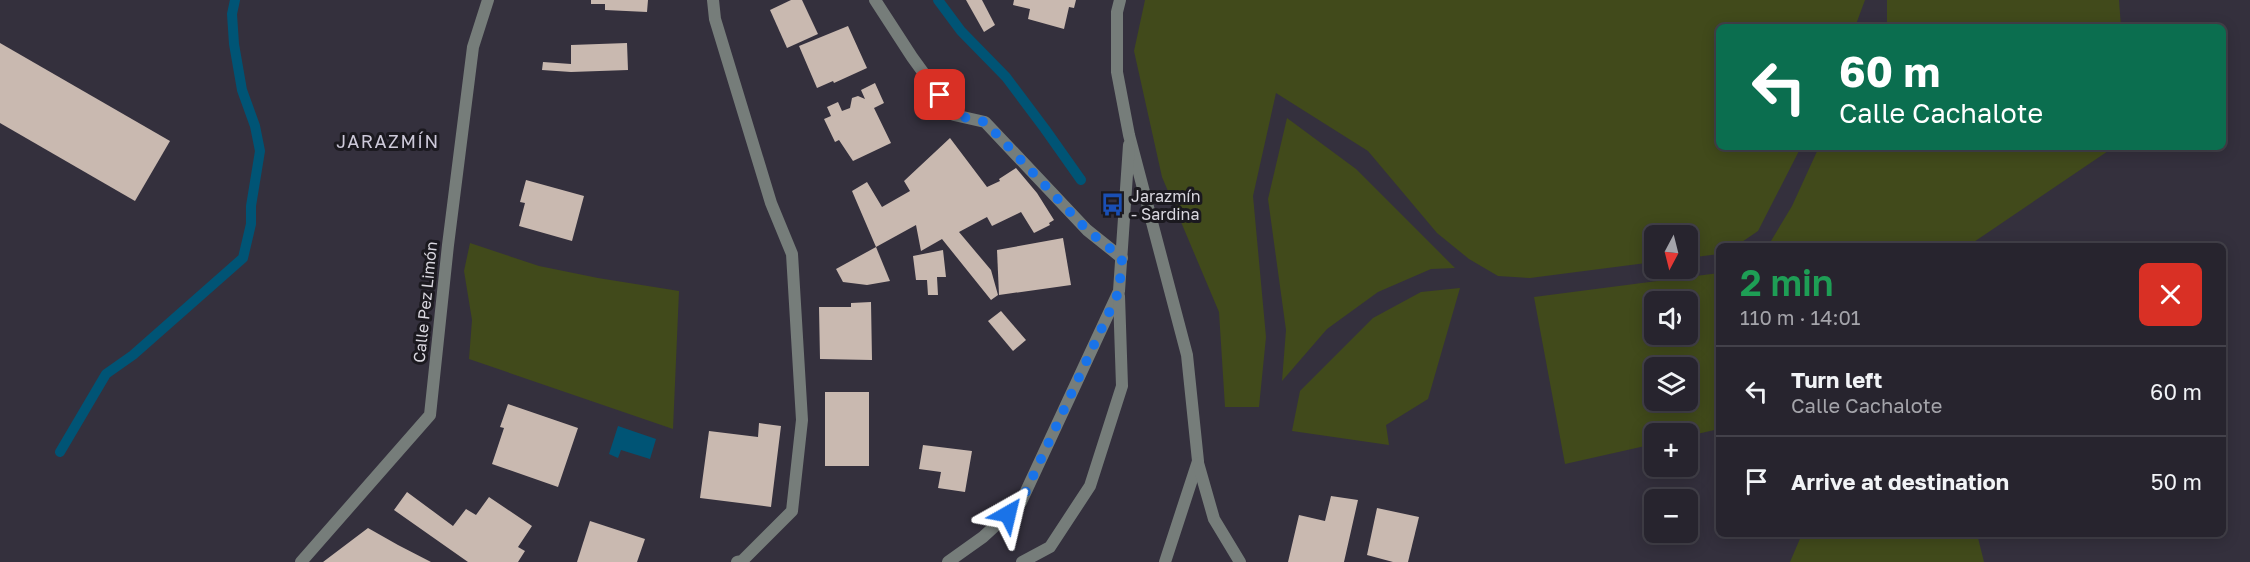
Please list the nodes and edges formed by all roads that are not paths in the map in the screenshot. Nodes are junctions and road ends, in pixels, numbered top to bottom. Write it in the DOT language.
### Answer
graph roads {
  1 [pos="488,0"];
  2 [pos="713,0"];
  3 [pos="875,0"];
  4 [pos="1120,0"];
  5 [pos="1130,135"];
  6 [pos="1122,258"];
  7 [pos="1119,291"];
  8 [pos="1198,461"];
  9 [pos="301,562"];
  10 [pos="736,562"];
  11 [pos="948,562"];
  12 [pos="1022,562"];
  13 [pos="1165,562"];
  14 [pos="1240,562"];
  1 -- 9 [label="street, Calle Pez Limón"];
  2 -- 10 [label="street"];
  3 -- 6 [label="street"];
  4 -- 5 [label="street"];
  5 -- 6 [label="street"];
  5 -- 8 [label="street"];
  6 -- 7 [label="street"];
  7 -- 11 [label="street"];
  7 -- 12 [label="street"];
  8 -- 13 [label="street"];
  8 -- 14 [label="street"];
}
